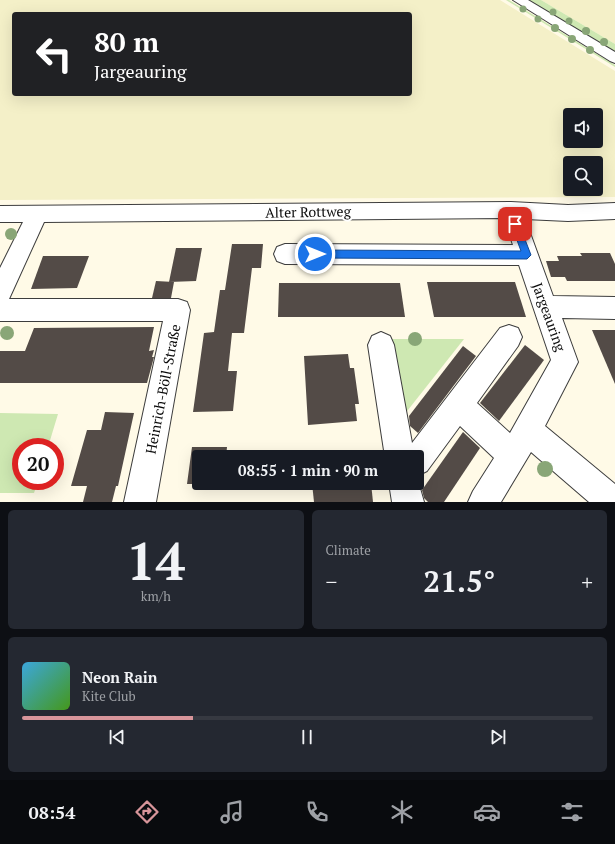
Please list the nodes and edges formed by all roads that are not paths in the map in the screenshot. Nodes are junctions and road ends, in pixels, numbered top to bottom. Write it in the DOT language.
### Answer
graph roads {
  1 [pos="518,0"];
  2 [pos="615,58"];
  3 [pos="511,210"];
  4 [pos="615,211"];
  5 [pos="0,214"];
  6 [pos="37,215"];
  7 [pos="285,254"];
  8 [pos="527,255"];
  9 [pos="0,292"];
  10 [pos="546,307"];
  11 [pos="615,308"];
  12 [pos="0,310"];
  13 [pos="509,337"];
  14 [pos="381,345"];
  15 [pos="459,405"];
  16 [pos="528,430"];
  17 [pos="399,450"];
  18 [pos="424,452"];
  19 [pos="512,455"];
  20 [pos="405,490"];
  21 [pos="140,502"];
  22 [pos="408,502"];
  23 [pos="484,502"];
  24 [pos="613,502"];
  1 -- 2 [label="street"];
  3 -- 4 [label="street, Alter Rottweg"];
  3 -- 6 [label="street, Alter Rottweg"];
  3 -- 8 [label="street, Jargeauring"];
  5 -- 6 [label="street, Alter Rottweg"];
  6 -- 9 [label="street"];
  7 -- 8 [label="street"];
  8 -- 10 [label="street, Jargeauring"];
  10 -- 11 [label="street"];
  10 -- 16 [label="street, Jargeauring"];
  12 -- 21 [label="street, Heinrich-Böll-Straße"];
  13 -- 15 [label="street"];
  14 -- 17 [label="street"];
  15 -- 18 [label="street"];
  15 -- 19 [label="street"];
  16 -- 19 [label="street, Jargeauring"];
  16 -- 24 [label="street"];
  19 -- 23 [label="street, Jargeauring"];
  20 -- 22 [label="street"];
}
